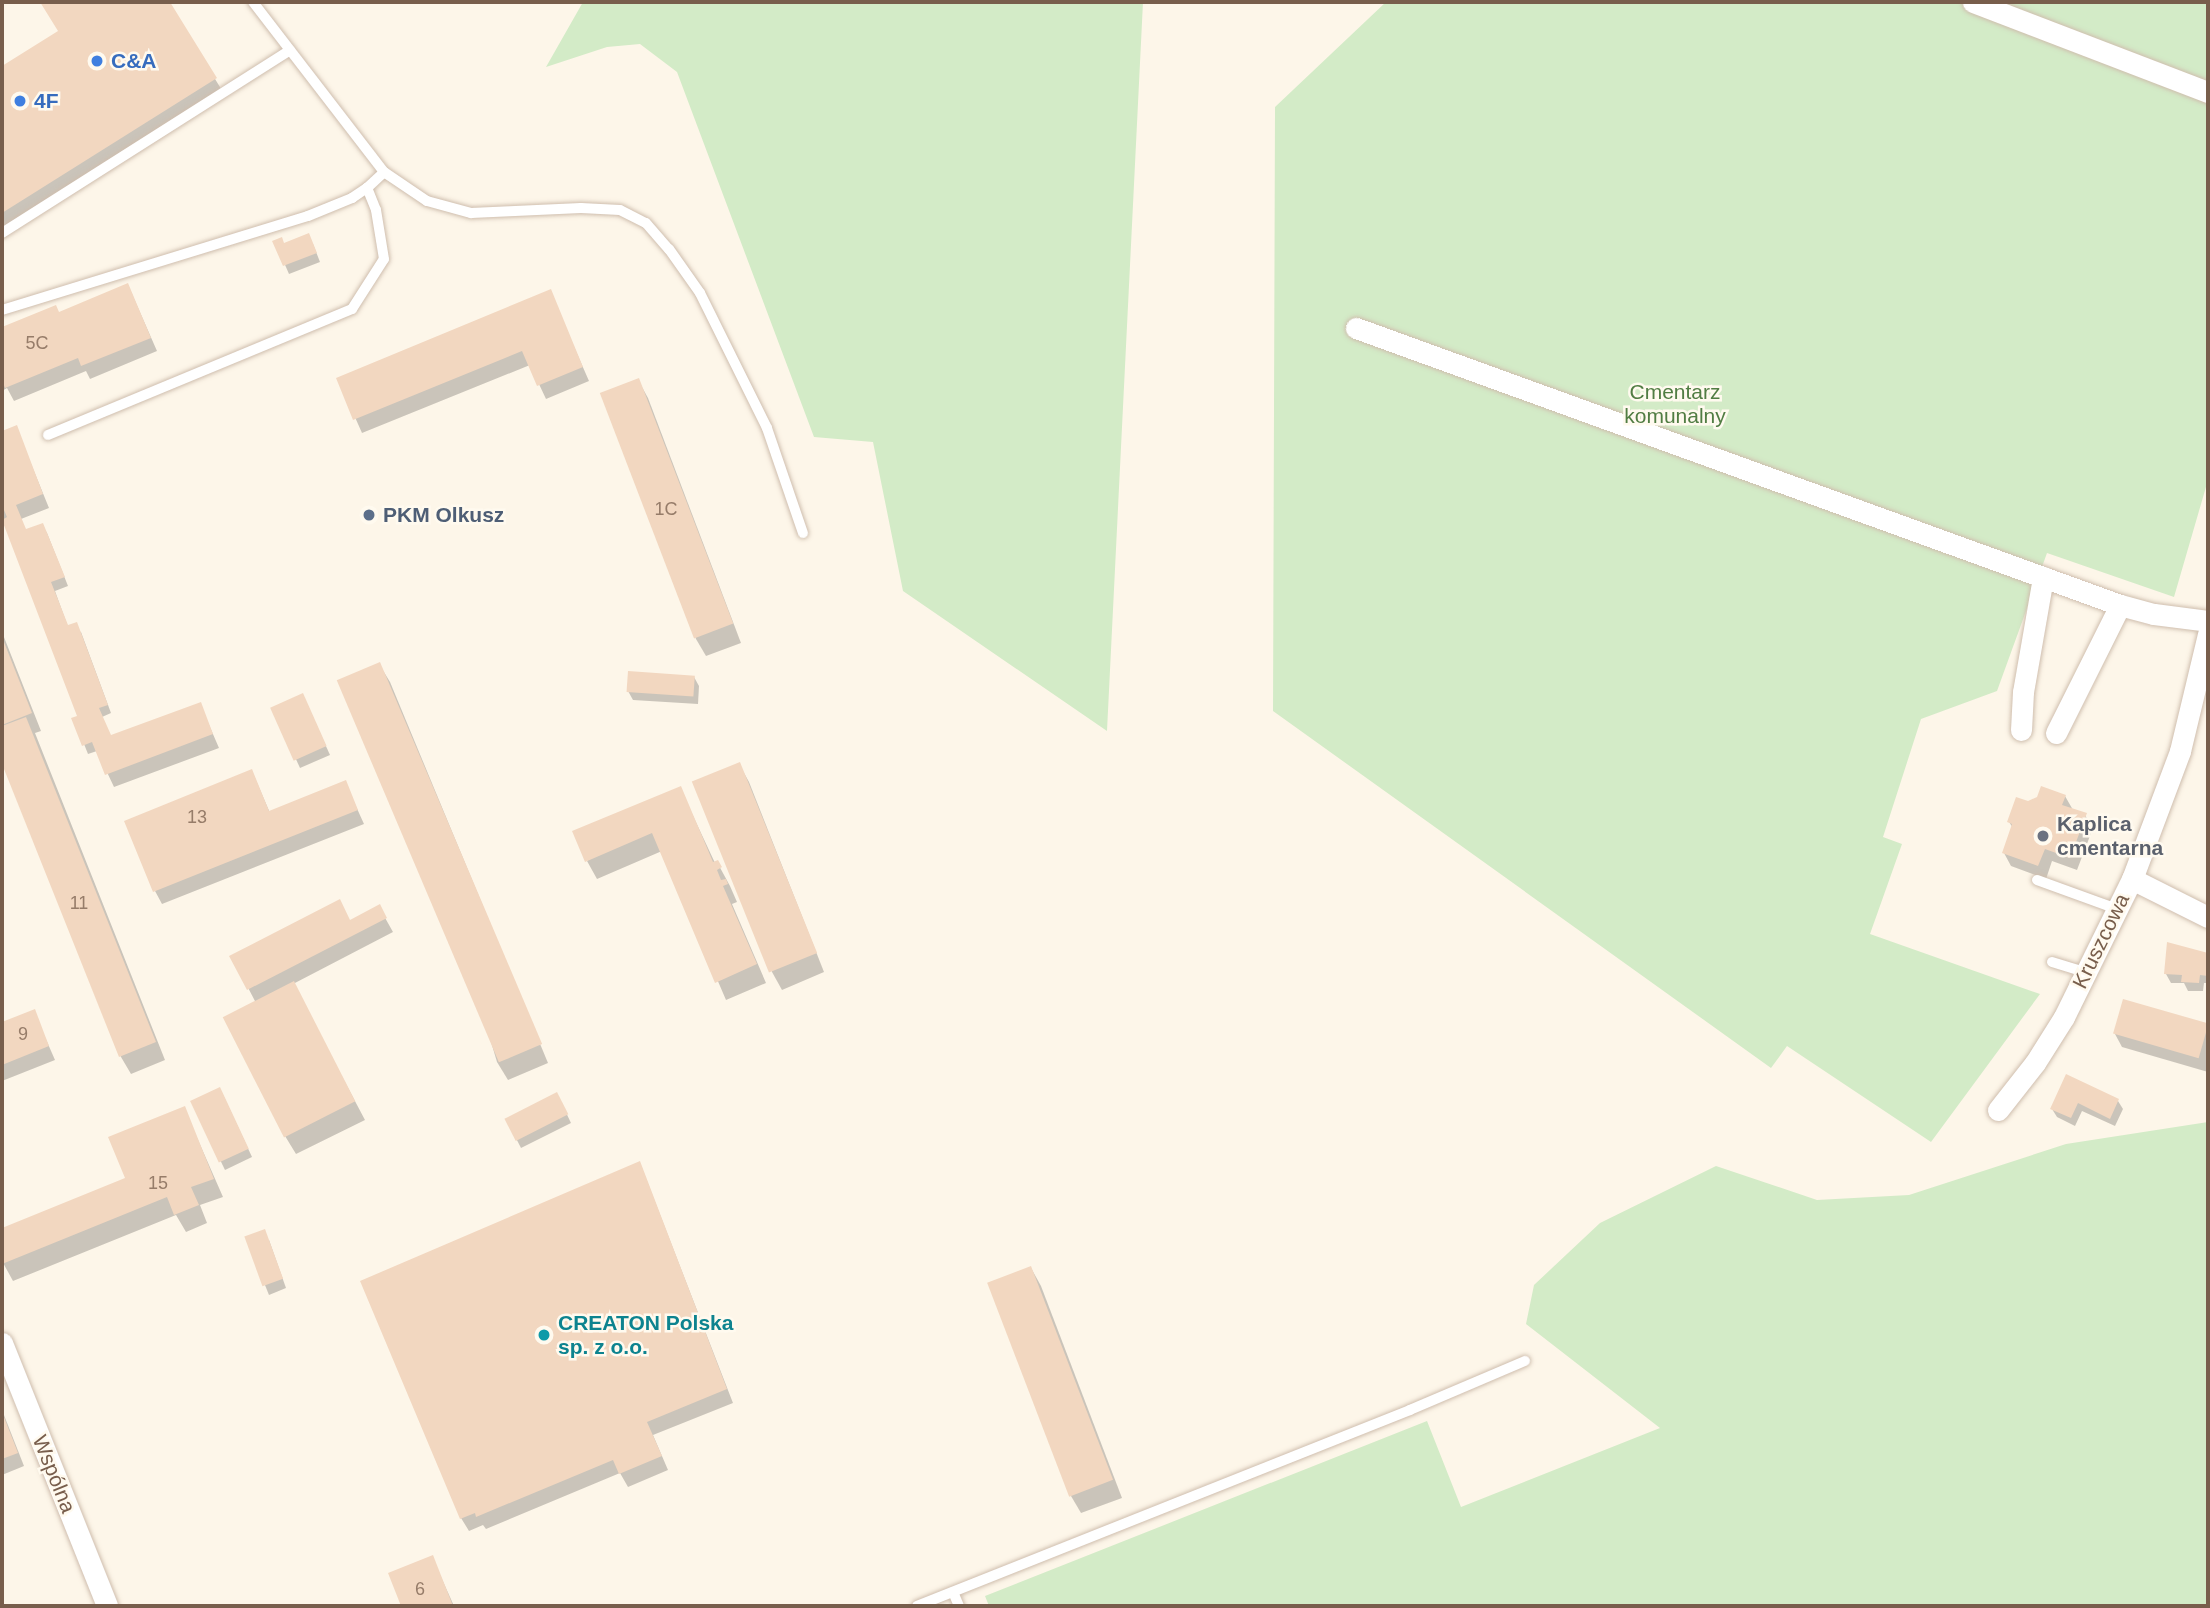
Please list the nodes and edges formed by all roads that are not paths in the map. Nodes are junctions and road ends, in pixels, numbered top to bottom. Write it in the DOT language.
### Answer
graph roads {
  1 [pos="253,2"];
  2 [pos="1973,2"];
  3 [pos="290,50"];
  4 [pos="2208,92"];
  5 [pos="384,172"];
  6 [pos="367,188"];
  7 [pos="2,233"];
  8 [pos="2,310"];
  9 [pos="1356,328"];
  10 [pos="48,435"];
  11 [pos="803,533"];
  12 [pos="2043,577"];
  13 [pos="2120,605"];
  14 [pos="2208,621"];
  15 [pos="2208,634"];
  16 [pos="2021,730"];
  17 [pos="2056,733"];
  18 [pos="2132,879"];
  19 [pos="2037,880"];
  20 [pos="2117,909"];
  21 [pos="2208,918"];
  22 [pos="2052,962"];
  23 [pos="2085,972"];
  24 [pos="1998,1110"];
  25 [pos="2,1343"];
  26 [pos="1525,1361"];
  27 [pos="953,1592"];
  28 [pos="107,1606"];
  29 [pos="917,1606"];
  30 [pos="959,1606"];
  1 -- 3 [label="lane"];
  2 -- 4 [label="street"];
  3 -- 5 [label="lane"];
  3 -- 7 [label="lane"];
  5 -- 6 [label="lane"];
  5 -- 11 [label="lane"];
  6 -- 8 [label="lane"];
  6 -- 10 [label="lane"];
  9 -- 12 [label="street"];
  12 -- 13 [label="street"];
  12 -- 16 [label="street"];
  13 -- 14 [label="street"];
  13 -- 17 [label="street"];
  15 -- 18 [label="street, Kruszcowa"];
  18 -- 20 [label="street, Kruszcowa"];
  18 -- 21 [label="street"];
  19 -- 20 [label="lane"];
  20 -- 23 [label="street, Kruszcowa"];
  22 -- 23 [label="lane"];
  23 -- 24 [label="street, Kruszcowa"];
  25 -- 28 [label="street, Wspólna"];
  26 -- 27 [label="lane"];
  27 -- 29 [label="lane"];
  27 -- 30 [label="lane"];
}
